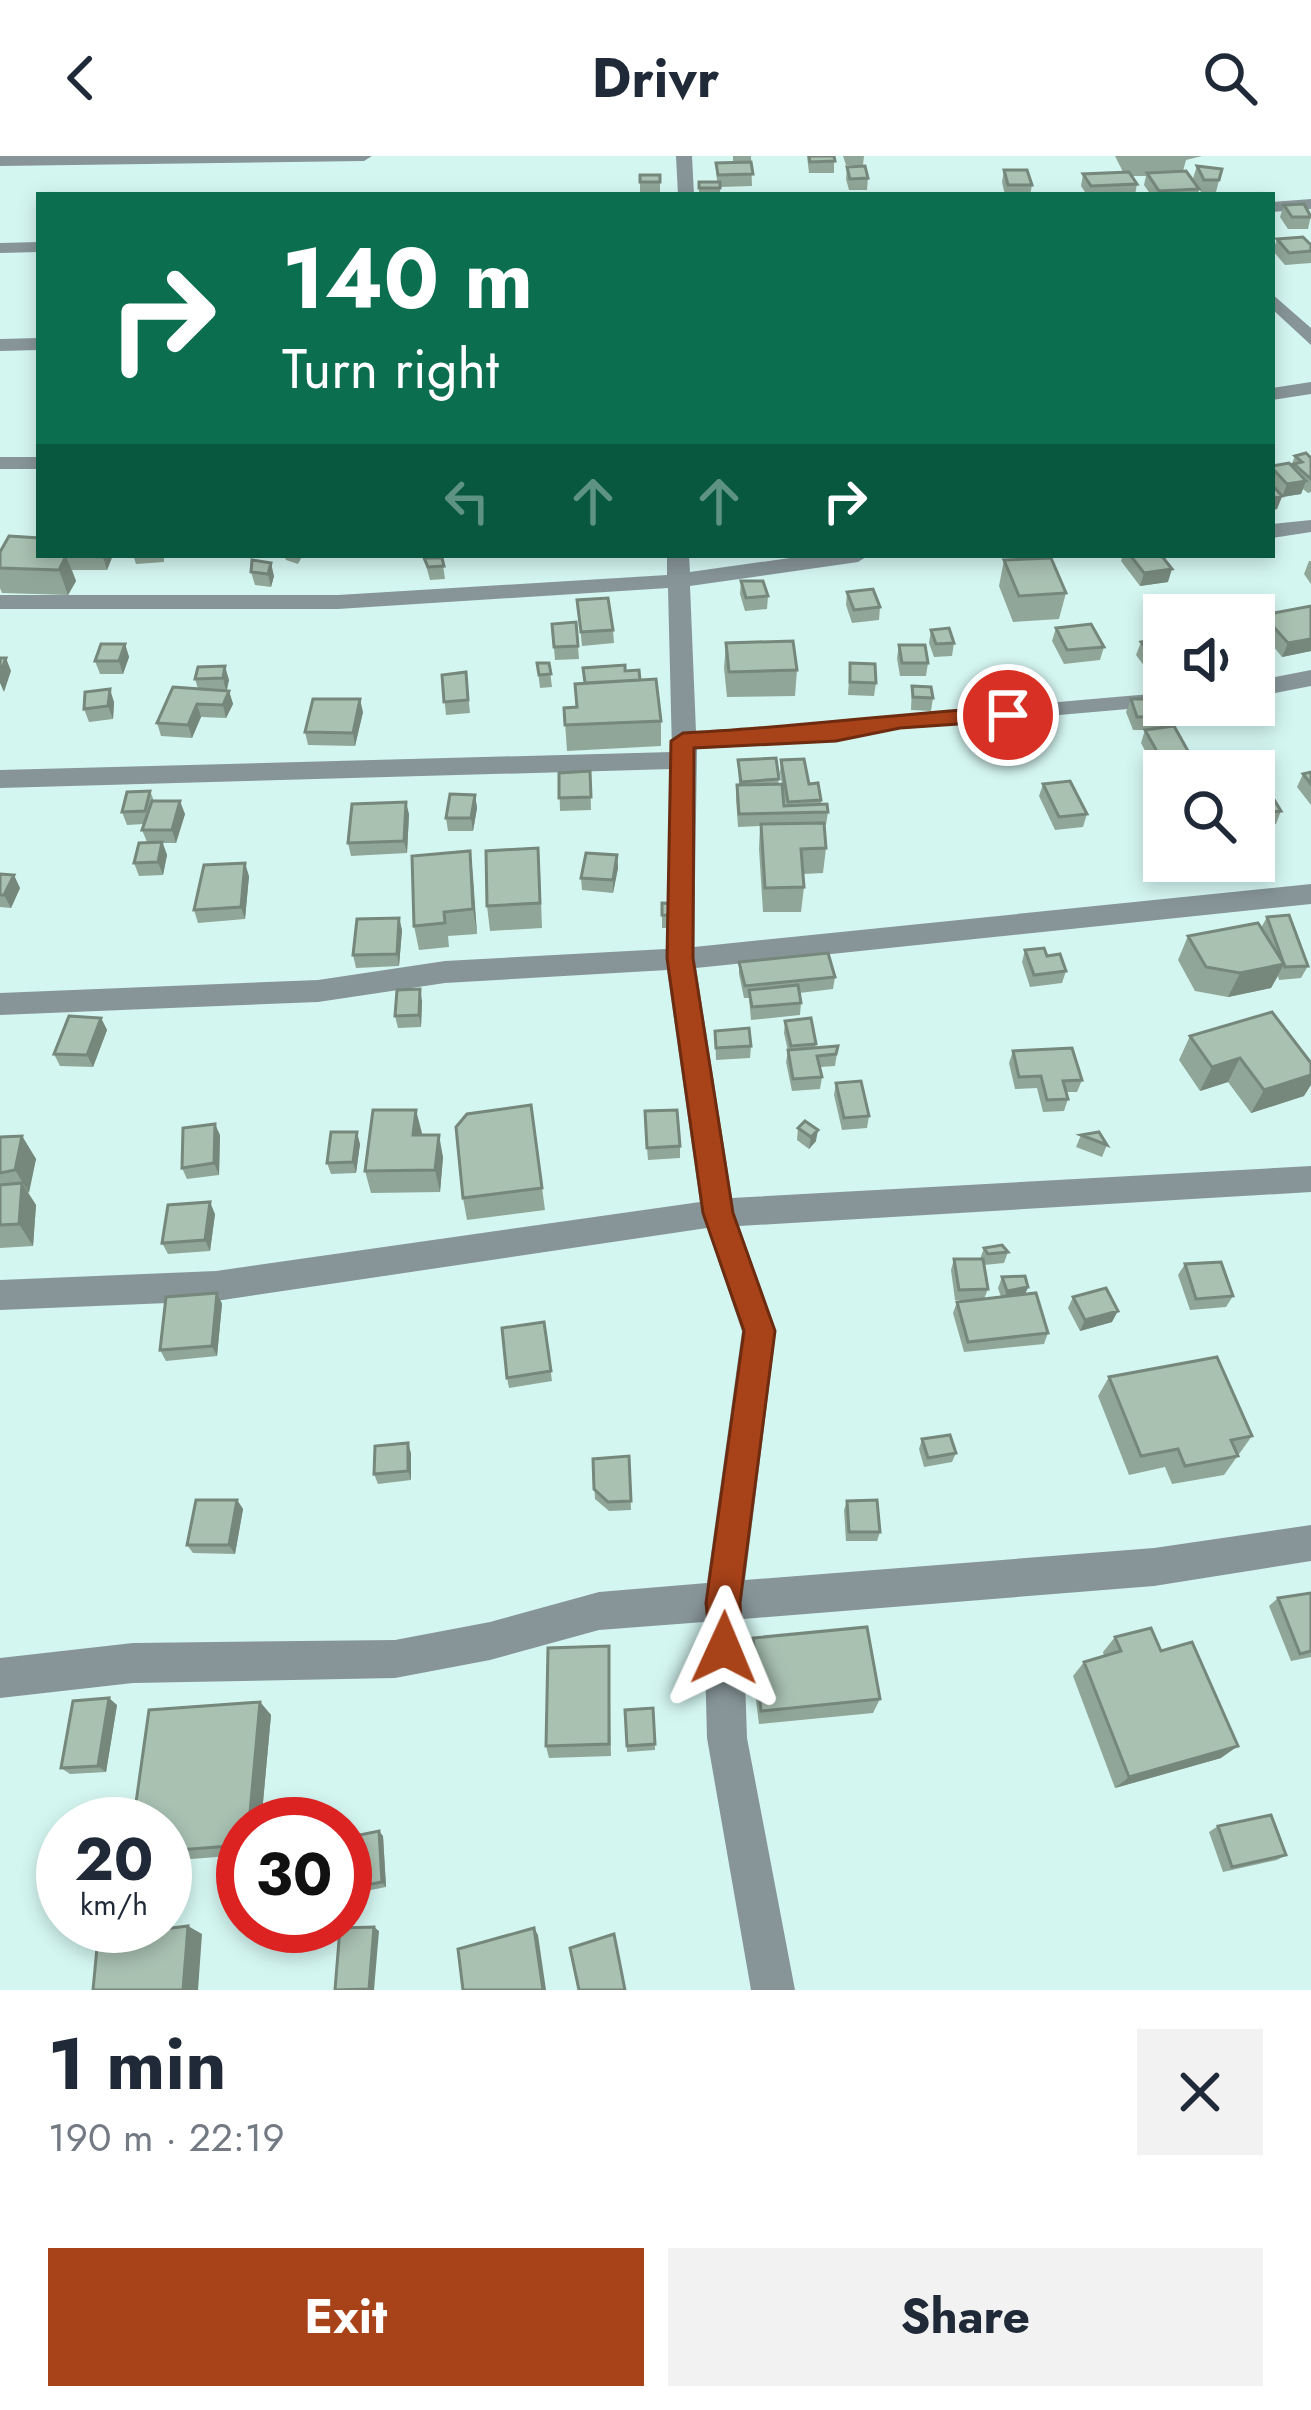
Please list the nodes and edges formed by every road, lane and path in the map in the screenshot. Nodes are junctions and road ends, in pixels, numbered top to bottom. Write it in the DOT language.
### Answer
graph roads {
  1 [pos="364,156"];
  2 [pos="684,156"];
  3 [pos="0,161"];
  4 [pos="686,192"];
  5 [pos="1311,204"];
  6 [pos="1275,208"];
  7 [pos="36,247"];
  8 [pos="0,248"];
  9 [pos="1275,301"];
  10 [pos="1311,339"];
  11 [pos="36,344"];
  12 [pos="0,345"];
  13 [pos="1311,388"];
  14 [pos="1275,394"];
  15 [pos="0,463"];
  16 [pos="36,463"];
  17 [pos="1311,526"];
  18 [pos="1275,531"];
  19 [pos="816,558"];
  20 [pos="677,568"];
  21 [pos="0,602"];
  22 [pos="1311,678"];
  23 [pos="1275,685"];
  24 [pos="1143,703"];
  25 [pos="684,750"];
  26 [pos="0,779"];
  27 [pos="1311,894"];
  28 [pos="680,958"];
  29 [pos="0,1004"];
  30 [pos="1311,1179"];
  31 [pos="718,1213"];
  32 [pos="0,1295"];
  33 [pos="1311,1544"];
  34 [pos="723,1603"];
  35 [pos="0,1678"];
  36 [pos="772,1990"];
  1 -- 3 [label="street"];
  2 -- 4 [label="street"];
  5 -- 6 [label="street"];
  7 -- 8 [label="street"];
  9 -- 10 [label="street"];
  11 -- 12 [label="street"];
  13 -- 14 [label="street"];
  15 -- 16 [label="street"];
  17 -- 18 [label="street"];
  19 -- 20 [label="street"];
  20 -- 21 [label="street"];
  20 -- 25 [label="street"];
  22 -- 23 [label="street"];
  24 -- 25 [label="street"];
  25 -- 26 [label="street"];
  25 -- 28 [label="street"];
  27 -- 28 [label="street"];
  28 -- 29 [label="street"];
  28 -- 31 [label="street"];
  30 -- 31 [label="street"];
  31 -- 32 [label="street"];
  31 -- 34 [label="street"];
  33 -- 34 [label="street"];
  34 -- 35 [label="street"];
  34 -- 36 [label="street"];
}
